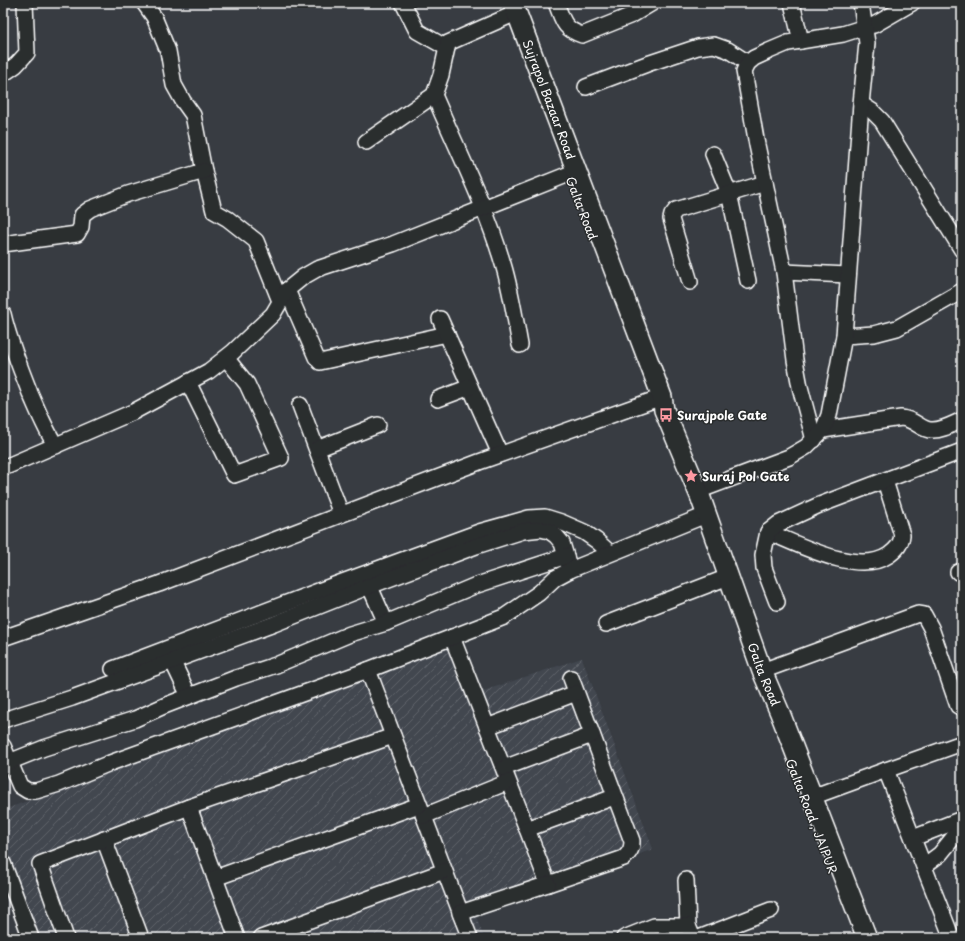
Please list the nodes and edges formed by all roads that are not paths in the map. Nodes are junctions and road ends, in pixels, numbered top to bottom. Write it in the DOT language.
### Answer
graph roads {
  1 [pos="24,3"];
  2 [pos="144,3"];
  3 [pos="403,3"];
  4 [pos="556,3"];
  5 [pos="652,3"];
  6 [pos="792,3"];
  7 [pos="861,3"];
  8 [pos="912,3"];
  9 [pos="507,8"];
  10 [pos="865,27"];
  11 [pos="801,41"];
  12 [pos="447,48"];
  13 [pos="748,63"];
  14 [pos="3,74"];
  15 [pos="586,87"];
  16 [pos="434,95"];
  17 [pos="860,104"];
  18 [pos="366,142"];
  19 [pos="713,154"];
  20 [pos="204,171"];
  21 [pos="569,174"];
  22 [pos="765,183"];
  23 [pos="729,193"];
  24 [pos="483,209"];
  25 [pos="3,244"];
  26 [pos="962,250"];
  27 [pos="784,272"];
  28 [pos="848,275"];
  29 [pos="748,281"];
  30 [pos="690,282"];
  31 [pos="962,291"];
  32 [pos="284,296"];
  33 [pos="3,314"];
  34 [pos="440,318"];
  35 [pos="447,334"];
  36 [pos="844,336"];
  37 [pos="520,345"];
  38 [pos="226,358"];
  39 [pos="188,382"];
  40 [pos="470,388"];
  41 [pos="438,400"];
  42 [pos="660,403"];
  43 [pos="300,405"];
  44 [pos="962,420"];
  45 [pos="378,425"];
  46 [pos="818,435"];
  47 [pos="56,446"];
  48 [pos="317,450"];
  49 [pos="962,451"];
  50 [pos="500,454"];
  51 [pos="3,468"];
  52 [pos="885,481"];
  53 [pos="698,492"];
  54 [pos="341,514"];
  55 [pos="706,515"];
  56 [pos="559,529"];
  57 [pos="768,532"];
  58 [pos="610,553"];
  59 [pos="568,563"];
  60 [pos="728,577"];
  61 [pos="367,580"];
  62 [pos="777,602"];
  63 [pos="386,623"];
  64 [pos="606,624"];
  65 [pos="3,638"];
  66 [pos="452,638"];
  67 [pos="169,655"];
  68 [pos="113,669"];
  69 [pos="368,670"];
  70 [pos="762,671"];
  71 [pos="571,678"];
  72 [pos="770,692"];
  73 [pos="576,693"];
  74 [pos="189,696"];
  75 [pos="958,706"];
  76 [pos="6,714"];
  77 [pos="487,727"];
  78 [pos="592,735"];
  79 [pos="393,736"];
  80 [pos="962,743"];
  81 [pos="3,746"];
  82 [pos="9,762"];
  83 [pos="504,768"];
  84 [pos="886,770"];
  85 [pos="508,782"];
  86 [pos="614,797"];
  87 [pos="812,797"];
  88 [pos="189,807"];
  89 [pos="422,810"];
  90 [pos="962,819"];
  91 [pos="962,827"];
  92 [pos="527,829"];
  93 [pos="913,838"];
  94 [pos="104,839"];
  95 [pos="3,863"];
  96 [pos="924,866"];
  97 [pos="444,871"];
  98 [pos="215,878"];
  99 [pos="686,880"];
  100 [pos="548,884"];
  101 [pos="8,891"];
  102 [pos="771,910"];
  103 [pos="463,920"];
  104 [pos="691,932"];
  105 [pos="31,938"];
  106 [pos="66,938"];
  107 [pos="141,938"];
  108 [pos="237,938"];
  109 [pos="261,938"];
  110 [pos="470,938"];
  111 [pos="624,938"];
  112 [pos="699,938"];
  113 [pos="858,938"];
  114 [pos="867,938"];
  115 [pos="952,938"];
  1 -- 14 [label="street"];
  2 -- 20 [label="street"];
  3 -- 12 [label="street"];
  4 -- 5 [label="street"];
  6 -- 11 [label="street"];
  7 -- 10 [label="street"];
  8 -- 10 [label="street"];
  9 -- 12 [label="street"];
  9 -- 21 [label="main road, Galta Road"];
  9 -- 42 [label="main road, Sujrapol Bazaar Road"];
  10 -- 11 [label="street"];
  10 -- 17 [label="street"];
  11 -- 13 [label="street"];
  12 -- 16 [label="street"];
  13 -- 15 [label="street"];
  13 -- 22 [label="street"];
  16 -- 18 [label="street"];
  16 -- 24 [label="street"];
  17 -- 26 [label="street"];
  17 -- 28 [label="street"];
  19 -- 23 [label="street"];
  20 -- 25 [label="street"];
  20 -- 32 [label="street"];
  21 -- 24 [label="street"];
  21 -- 42 [label="main road, Galta Road"];
  22 -- 23 [label="street"];
  22 -- 27 [label="street"];
  23 -- 29 [label="street"];
  23 -- 30 [label="street"];
  24 -- 32 [label="street"];
  24 -- 37 [label="street"];
  27 -- 28 [label="street"];
  27 -- 46 [label="street"];
  28 -- 36 [label="street"];
  31 -- 36 [label="street"];
  32 -- 35 [label="street"];
  32 -- 38 [label="street"];
  33 -- 47 [label="street"];
  34 -- 35 [label="street"];
  35 -- 40 [label="street"];
  36 -- 46 [label="street"];
  38 -- 39 [label="street"];
  38 -- 39 [label="street"];
  39 -- 47 [label="street"];
  40 -- 41 [label="street"];
  40 -- 50 [label="street"];
  42 -- 50 [label="street"];
  42 -- 53 [label="main road, Galta Road"];
  43 -- 48 [label="street"];
  44 -- 46 [label="street"];
  45 -- 48 [label="street"];
  46 -- 53 [label="street"];
  47 -- 51 [label="street"];
  48 -- 54 [label="street"];
  49 -- 52 [label="street"];
  50 -- 54 [label="street"];
  52 -- 57 [label="street"];
  52 -- 57 [label="street"];
  53 -- 55 [label="main road, Galta Road"];
  54 -- 65 [label="street"];
  55 -- 58 [label="street"];
  55 -- 60 [label="main road, Galta Road"];
  56 -- 58 [label="street"];
  56 -- 59 [label="street"];
  56 -- 61 [label="street"];
  57 -- 62 [label="street"];
  58 -- 59 [label="street"];
  59 -- 63 [label="street"];
  59 -- 66 [label="street"];
  60 -- 64 [label="street"];
  60 -- 70 [label="main road, Galta Road"];
  61 -- 63 [label="street"];
  61 -- 67 [label="street"];
  63 -- 74 [label="street"];
  66 -- 69 [label="street"];
  66 -- 77 [label="street"];
  67 -- 68 [label="street"];
  67 -- 74 [label="street"];
  67 -- 76 [label="street"];
  69 -- 79 [label="street"];
  69 -- 82 [label="street"];
  70 -- 72 [label="main road, Galta Road"];
  70 -- 75 [label="street"];
  71 -- 73 [label="street"];
  72 -- 87 [label="main road, Galta Road"];
  72 -- 113 [label="main road, Galta Road , JAIPUR"];
  73 -- 77 [label="street"];
  73 -- 78 [label="street"];
  74 -- 82 [label="street"];
  77 -- 83 [label="street"];
  78 -- 83 [label="street"];
  78 -- 86 [label="street"];
  79 -- 88 [label="street"];
  79 -- 89 [label="street"];
  80 -- 84 [label="street"];
  81 -- 82 [label="street"];
  83 -- 85 [label="street"];
  84 -- 87 [label="street"];
  84 -- 93 [label="street"];
  85 -- 89 [label="street"];
  85 -- 92 [label="street"];
  86 -- 92 [label="street"];
  86 -- 100 [label="street"];
  87 -- 114 [label="main road, Galta Road"];
  88 -- 94 [label="street"];
  88 -- 98 [label="street"];
  89 -- 97 [label="street"];
  89 -- 98 [label="street"];
  90 -- 93 [label="street"];
  91 -- 96 [label="street"];
  92 -- 100 [label="street"];
  93 -- 96 [label="street"];
  94 -- 106 [label="street"];
  94 -- 107 [label="street"];
  95 -- 101 [label="street"];
  96 -- 115 [label="street"];
  97 -- 103 [label="street"];
  97 -- 109 [label="street"];
  98 -- 108 [label="street"];
  99 -- 104 [label="street"];
  100 -- 103 [label="street"];
  101 -- 105 [label="street"];
  102 -- 112 [label="street"];
  103 -- 110 [label="street"];
  104 -- 111 [label="street"];
}
